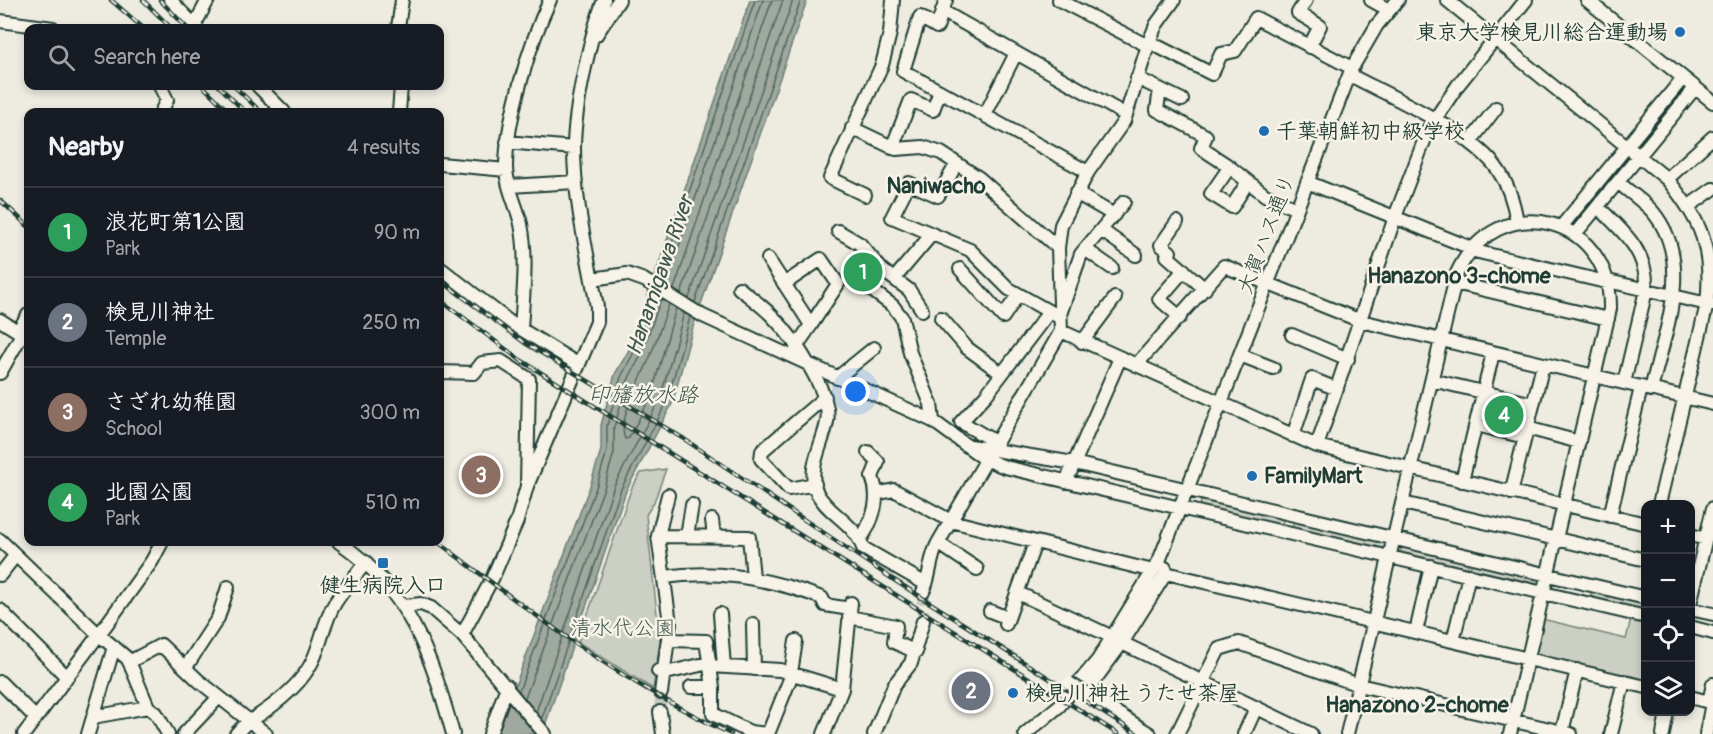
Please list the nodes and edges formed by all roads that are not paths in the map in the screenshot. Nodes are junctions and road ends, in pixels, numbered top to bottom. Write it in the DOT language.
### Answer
graph roads {
  1 [pos="170,0"];
  2 [pos="208,0"];
  3 [pos="402,0"];
  4 [pos="550,0"];
  5 [pos="604,0"];
  6 [pos="620,0"];
  7 [pos="893,0"];
  8 [pos="1059,0"];
  9 [pos="1306,0"];
  10 [pos="1371,0"];
  11 [pos="1398,0"];
  12 [pos="1447,0"];
  13 [pos="1526,0"];
  14 [pos="1587,0"];
  15 [pos="1168,2"];
  16 [pos="944,6"];
  17 [pos="1389,10"];
  18 [pos="0,21"];
  19 [pos="24,24"];
  20 [pos="192,24"];
  21 [pos="196,24"];
  22 [pos="399,24"];
  23 [pos="1495,39"];
  24 [pos="592,41"];
  25 [pos="1148,44"];
  26 [pos="1309,47"];
  27 [pos="1016,53"];
  28 [pos="1351,72"];
  29 [pos="1137,78"];
  30 [pos="1683,78"];
  31 [pos="1695,88"];
  32 [pos="1160,89"];
  33 [pos="162,90"];
  34 [pos="262,90"];
  35 [pos="401,90"];
  36 [pos="940,91"];
  37 [pos="1713,102"];
  38 [pos="163,108"];
  39 [pos="280,108"];
  40 [pos="399,108"];
  41 [pos="1496,108"];
  42 [pos="985,115"];
  43 [pos="1126,115"];
  44 [pos="1168,116"];
  45 [pos="1433,120"];
  46 [pos="852,128"];
  47 [pos="1713,137"];
  48 [pos="507,142"];
  49 [pos="1470,142"];
  50 [pos="1627,147"];
  51 [pos="574,148"];
  52 [pos="892,148"];
  53 [pos="1639,156"];
  54 [pos="444,164"];
  55 [pos="956,165"];
  56 [pos="1229,168"];
  57 [pos="506,170"];
  58 [pos="1088,172"];
  59 [pos="1668,179"];
  60 [pos="576,182"];
  61 [pos="1307,182"];
  62 [pos="1618,182"];
  63 [pos="1247,183"];
  64 [pos="510,186"];
  65 [pos="1713,189"];
  66 [pos="1076,193"];
  67 [pos="865,195"];
  68 [pos="1124,202"];
  69 [pos="1689,206"];
  70 [pos="1598,207"];
  71 [pos="1296,209"];
  72 [pos="1114,215"];
  73 [pos="1395,217"];
  74 [pos="1177,222"];
  75 [pos="1517,222"];
  76 [pos="1561,227"];
  77 [pos="1101,230"];
  78 [pos="838,231"];
  79 [pos="932,234"];
  80 [pos="1575,234"];
  81 [pos="1708,235"];
  82 [pos="1058,248"];
  83 [pos="1085,249"];
  84 [pos="1470,249"];
  85 [pos="1136,255"];
  86 [pos="768,259"];
  87 [pos="1112,268"];
  88 [pos="960,269"];
  89 [pos="444,270"];
  90 [pos="1184,270"];
  91 [pos="1711,270"];
  92 [pos="592,279"];
  93 [pos="894,279"];
  94 [pos="1609,282"];
  95 [pos="1455,283"];
  96 [pos="784,284"];
  97 [pos="1268,285"];
  98 [pos="739,288"];
  99 [pos="1205,289"];
  100 [pos="870,290"];
  101 [pos="1646,290"];
  102 [pos="1018,295"];
  103 [pos="1673,296"];
  104 [pos="1115,298"];
  105 [pos="1710,305"];
  106 [pos="922,310"];
  107 [pos="1054,314"];
  108 [pos="1180,317"];
  109 [pos="941,318"];
  110 [pos="1608,319"];
  111 [pos="0,320"];
  112 [pos="1361,321"];
  113 [pos="811,325"];
  114 [pos="521,329"];
  115 [pos="1061,330"];
  116 [pos="23,335"];
  117 [pos="1292,335"];
  118 [pos="1441,340"];
  119 [pos="1082,342"];
  120 [pos="796,347"];
  121 [pos="874,348"];
  122 [pos="1493,353"];
  123 [pos="1240,355"];
  124 [pos="1120,358"];
  125 [pos="1348,359"];
  126 [pos="576,363"];
  127 [pos="1136,365"];
  128 [pos="1543,365"];
  129 [pos="808,366"];
  130 [pos="1273,368"];
  131 [pos="444,372"];
  132 [pos="0,373"];
  133 [pos="1001,373"];
  134 [pos="1595,377"];
  135 [pos="837,378"];
  136 [pos="1432,380"];
  137 [pos="1624,383"];
  138 [pos="1337,389"];
  139 [pos="1646,389"];
  140 [pos="1484,393"];
  141 [pos="825,397"];
  142 [pos="1686,398"];
  143 [pos="1221,404"];
  144 [pos="1533,404"];
  145 [pos="1713,404"];
  146 [pos="933,422"];
  147 [pos="1476,425"];
  148 [pos="1526,433"];
  149 [pos="1293,435"];
  150 [pos="1579,442"];
  151 [pos="970,446"];
  152 [pos="995,446"];
  153 [pos="1317,446"];
  154 [pos="868,452"];
  155 [pos="985,459"];
  156 [pos="1074,463"];
  157 [pos="1411,469"];
  158 [pos="1462,481"];
  159 [pos="1066,482"];
  160 [pos="815,484"];
  161 [pos="527,486"];
  162 [pos="1187,490"];
  163 [pos="1511,493"];
  164 [pos="876,494"];
  165 [pos="668,495"];
  166 [pos="1660,500"];
  167 [pos="1403,503"];
  168 [pos="692,505"];
  169 [pos="1564,506"];
  170 [pos="1713,508"];
  171 [pos="1178,511"];
  172 [pos="1290,515"];
  173 [pos="1610,516"];
  174 [pos="712,520"];
  175 [pos="951,521"];
  176 [pos="1641,524"];
  177 [pos="1286,532"];
  178 [pos="658,536"];
  179 [pos="687,536"];
  180 [pos="714,536"];
  181 [pos="1695,536"];
  182 [pos="1556,539"];
  183 [pos="1706,539"];
  184 [pos="0,540"];
  185 [pos="860,540"];
  186 [pos="1394,540"];
  187 [pos="938,543"];
  188 [pos="1035,543"];
  189 [pos="160,546"];
  190 [pos="344,546"];
  191 [pos="15,556"];
  192 [pos="1390,556"];
  193 [pos="1641,559"];
  194 [pos="366,562"];
  195 [pos="1431,566"];
  196 [pos="977,569"];
  197 [pos="1695,569"];
  198 [pos="1149,570"];
  199 [pos="1166,573"];
  200 [pos="0,575"];
  201 [pos="1469,575"];
  202 [pos="1547,576"];
  203 [pos="664,577"];
  204 [pos="753,577"];
  205 [pos="228,588"];
  206 [pos="1018,593"];
  207 [pos="1544,593"];
  208 [pos="1641,597"];
  209 [pos="404,606"];
  210 [pos="1693,608"];
  211 [pos="0,610"];
  212 [pos="850,610"];
  213 [pos="990,611"];
  214 [pos="720,614"];
  215 [pos="1713,614"];
  216 [pos="1641,616"];
  217 [pos="923,621"];
  218 [pos="1374,623"];
  219 [pos="753,624"];
  220 [pos="1695,628"];
  221 [pos="1416,632"];
  222 [pos="97,633"];
  223 [pos="1713,633"];
  224 [pos="1106,634"];
  225 [pos="462,635"];
  226 [pos="669,640"];
  227 [pos="796,641"];
  228 [pos="1454,641"];
  229 [pos="1122,643"];
  230 [pos="114,648"];
  231 [pos="916,652"];
  232 [pos="1529,659"];
  233 [pos="129,662"];
  234 [pos="709,664"];
  235 [pos="186,667"];
  236 [pos="724,667"];
  237 [pos="754,669"];
  238 [pos="1577,670"];
  239 [pos="661,671"];
  240 [pos="789,672"];
  241 [pos="66,676"];
  242 [pos="1624,681"];
  243 [pos="0,682"];
  244 [pos="1203,682"];
  245 [pos="1713,684"];
  246 [pos="1359,685"];
  247 [pos="1641,686"];
  248 [pos="508,687"];
  249 [pos="692,687"];
  250 [pos="713,687"];
  251 [pos="842,688"];
  252 [pos="661,693"];
  253 [pos="1085,693"];
  254 [pos="219,697"];
  255 [pos="1695,698"];
  256 [pos="1711,702"];
  257 [pos="148,707"];
  258 [pos="1256,708"];
  259 [pos="660,712"];
  260 [pos="1666,716"];
  261 [pos="93,717"];
  262 [pos="36,718"];
  263 [pos="250,721"];
  264 [pos="1514,721"];
  265 [pos="1566,733"];
  266 [pos="24,734"];
  267 [pos="88,734"];
  268 [pos="168,734"];
  269 [pos="184,734"];
  270 [pos="236,734"];
  271 [pos="266,734"];
  272 [pos="453,734"];
  273 [pos="490,734"];
  274 [pos="545,734"];
  275 [pos="663,734"];
  276 [pos="768,734"];
  277 [pos="824,734"];
  278 [pos="874,734"];
  279 [pos="1025,734"];
  280 [pos="1150,734"];
  281 [pos="1177,734"];
  282 [pos="1244,734"];
  283 [pos="1311,734"];
  284 [pos="1347,734"];
  285 [pos="1510,734"];
  286 [pos="1611,734"];
  287 [pos="1663,734"];
  288 [pos="1706,734"];
  1 -- 20 [label="street"];
  2 -- 21 [label="street"];
  3 -- 22 [label="street"];
  4 -- 48 [label="street"];
  5 -- 24 [label="street"];
  6 -- 24 [label="street"];
  7 -- 46 [label="street"];
  8 -- 25 [label="street"];
  9 -- 26 [label="street"];
  10 -- 17 [label="street"];
  11 -- 17 [label="street, 大賀ハス通り"];
  12 -- 23 [label="street"];
  13 -- 23 [label="street"];
  14 -- 30 [label="street"];
  15 -- 25 [label="street"];
  16 -- 27 [label="street"];
  16 -- 36 [label="street"];
  17 -- 28 [label="street, 大賀ハス通り"];
  18 -- 19 [label="street"];
  23 -- 45 [label="street"];
  23 -- 50 [label="street"];
  24 -- 51 [label="street"];
  25 -- 26 [label="street"];
  25 -- 29 [label="street"];
  26 -- 28 [label="street"];
  27 -- 42 [label="street"];
  27 -- 43 [label="street"];
  28 -- 45 [label="street"];
  28 -- 61 [label="street, 大賀ハス通り"];
  29 -- 32 [label="street"];
  29 -- 43 [label="street"];
  30 -- 31 [label="street"];
  30 -- 50 [label="street"];
  31 -- 37 [label="street"];
  31 -- 53 [label="street"];
  32 -- 44 [label="street"];
  32 -- 44 [label="street"];
  33 -- 38 [label="street"];
  34 -- 39 [label="street"];
  35 -- 40 [label="street"];
  36 -- 42 [label="street"];
  36 -- 52 [label="street"];
  41 -- 49 [label="street"];
  42 -- 58 [label="street"];
  43 -- 58 [label="street"];
  44 -- 56 [label="street"];
  45 -- 49 [label="street"];
  45 -- 73 [label="street"];
  46 -- 52 [label="street"];
  46 -- 67 [label="street"];
  47 -- 59 [label="street"];
  48 -- 51 [label="street"];
  48 -- 57 [label="street"];
  49 -- 75 [label="street"];
  50 -- 53 [label="street"];
  50 -- 76 [label="street"];
  51 -- 60 [label="street"];
  52 -- 55 [label="street"];
  53 -- 59 [label="street"];
  53 -- 62 [label="street"];
  54 -- 57 [label="street"];
  55 -- 79 [label="street"];
  55 -- 82 [label="street"];
  56 -- 63 [label="street"];
  56 -- 63 [label="street"];
  57 -- 64 [label="street"];
  58 -- 66 [label="street"];
  59 -- 69 [label="street"];
  60 -- 64 [label="street"];
  60 -- 92 [label="street"];
  61 -- 71 [label="street, 大賀ハス通り"];
  61 -- 73 [label="street"];
  62 -- 70 [label="street"];
  62 -- 103 [label="street"];
  63 -- 71 [label="street"];
  64 -- 114 [label="street"];
  65 -- 69 [label="street"];
  66 -- 72 [label="street"];
  66 -- 82 [label="street"];
  68 -- 72 [label="street"];
  69 -- 81 [label="street"];
  70 -- 80 [label="street"];
  70 -- 101 [label="street"];
  71 -- 97 [label="street, 大賀ハス通り"];
  72 -- 77 [label="street"];
  73 -- 84 [label="street"];
  73 -- 112 [label="street"];
  74 -- 90 [label="street"];
  75 -- 76 [label="street"];
  75 -- 84 [label="street"];
  76 -- 80 [label="street"];
  77 -- 83 [label="street"];
  77 -- 85 [label="street"];
  78 -- 93 [label="street"];
  79 -- 93 [label="street"];
  79 -- 102 [label="street"];
  80 -- 94 [label="street"];
  81 -- 91 [label="street"];
  82 -- 107 [label="street"];
  83 -- 87 [label="street"];
  83 -- 107 [label="street"];
  84 -- 94 [label="street"];
  84 -- 95 [label="street"];
  86 -- 96 [label="street"];
  88 -- 102 [label="street"];
  89 -- 114 [label="street"];
  90 -- 99 [label="street"];
  90 -- 108 [label="street"];
  91 -- 105 [label="street"];
  92 -- 129 [label="street"];
  92 -- 161 [label="street"];
  93 -- 106 [label="street"];
  94 -- 101 [label="street"];
  94 -- 110 [label="street"];
  95 -- 110 [label="street"];
  95 -- 118 [label="street"];
  96 -- 113 [label="street"];
  96 -- 113 [label="street"];
  97 -- 99 [label="street"];
  97 -- 112 [label="street"];
  97 -- 123 [label="street, 大賀ハス通り"];
  98 -- 120 [label="street"];
  99 -- 108 [label="street"];
  100 -- 146 [label="street"];
  101 -- 103 [label="street"];
  101 -- 137 [label="street"];
  102 -- 107 [label="street"];
  103 -- 105 [label="street"];
  103 -- 139 [label="street"];
  104 -- 119 [label="street"];
  105 -- 142 [label="street"];
  107 -- 115 [label="street"];
  107 -- 133 [label="street"];
  108 -- 127 [label="street"];
  109 -- 133 [label="street"];
  110 -- 134 [label="street"];
  111 -- 116 [label="street"];
  112 -- 118 [label="street"];
  112 -- 125 [label="street"];
  113 -- 120 [label="street"];
  114 -- 126 [label="street"];
  115 -- 119 [label="street"];
  115 -- 152 [label="street"];
  116 -- 132 [label="street"];
  117 -- 125 [label="street"];
  118 -- 122 [label="street"];
  118 -- 136 [label="street"];
  119 -- 124 [label="street"];
  120 -- 129 [label="street"];
  121 -- 135 [label="street"];
  122 -- 128 [label="street"];
  122 -- 140 [label="street"];
  123 -- 130 [label="street"];
  123 -- 143 [label="street, 大賀ハス通り"];
  124 -- 127 [label="street"];
  124 -- 156 [label="street"];
  125 -- 138 [label="street"];
  127 -- 143 [label="street"];
  128 -- 134 [label="street"];
  128 -- 144 [label="street"];
  129 -- 135 [label="street"];
  129 -- 141 [label="street"];
  131 -- 161 [label="street"];
  133 -- 152 [label="street"];
  134 -- 137 [label="street"];
  134 -- 150 [label="street"];
  135 -- 146 [label="street"];
  136 -- 140 [label="street"];
  136 -- 157 [label="street"];
  137 -- 139 [label="street"];
  138 -- 149 [label="street"];
  138 -- 153 [label="street"];
  139 -- 142 [label="street"];
  139 -- 173 [label="street"];
  140 -- 144 [label="street"];
  140 -- 147 [label="street"];
  141 -- 160 [label="street"];
  141 -- 160 [label="street"];
  142 -- 145 [label="street"];
  142 -- 166 [label="street"];
  143 -- 149 [label="street"];
  143 -- 162 [label="street, 大賀ハス通り"];
  144 -- 148 [label="street"];
  146 -- 151 [label="street"];
  147 -- 148 [label="street"];
  147 -- 158 [label="street"];
  148 -- 150 [label="street"];
  148 -- 163 [label="street"];
  149 -- 153 [label="street"];
  150 -- 169 [label="street"];
  151 -- 152 [label="street"];
  151 -- 155 [label="street"];
  152 -- 155 [label="street"];
  152 -- 156 [label="street"];
  153 -- 157 [label="street"];
  154 -- 164 [label="street"];
  155 -- 159 [label="street"];
  155 -- 175 [label="street"];
  156 -- 159 [label="street"];
  156 -- 162 [label="street"];
  157 -- 158 [label="street"];
  157 -- 167 [label="street"];
  158 -- 163 [label="street"];
  159 -- 171 [label="street"];
  160 -- 185 [label="street"];
  161 -- 225 [label="street"];
  162 -- 171 [label="street, 大賀ハス通り"];
  162 -- 172 [label="street"];
  163 -- 169 [label="street"];
  164 -- 175 [label="street"];
  164 -- 185 [label="street"];
  165 -- 178 [label="street"];
  167 -- 182 [label="street"];
  167 -- 186 [label="street"];
  168 -- 179 [label="street"];
  169 -- 173 [label="street"];
  169 -- 182 [label="street"];
  170 -- 183 [label="street"];
  171 -- 177 [label="street"];
  171 -- 198 [label="street"];
  171 -- 199 [label="street"];
  171 -- 279 [label="street"];
  172 -- 177 [label="street"];
  172 -- 186 [label="street"];
  173 -- 176 [label="street"];
  174 -- 180 [label="street"];
  175 -- 187 [label="street"];
  175 -- 188 [label="street"];
  177 -- 192 [label="street"];
  178 -- 179 [label="street"];
  178 -- 203 [label="street"];
  179 -- 180 [label="street"];
  180 -- 204 [label="street"];
  181 -- 183 [label="street"];
  182 -- 193 [label="street"];
  182 -- 202 [label="street"];
  183 -- 197 [label="street"];
  184 -- 191 [label="street"];
  185 -- 187 [label="street"];
  186 -- 192 [label="street"];
  186 -- 202 [label="street"];
  187 -- 196 [label="street"];
  188 -- 198 [label="street"];
  188 -- 206 [label="street"];
  189 -- 222 [label="street"];
  190 -- 194 [label="street"];
  191 -- 200 [label="street"];
  191 -- 222 [label="street"];
  192 -- 195 [label="street"];
  192 -- 218 [label="street"];
  194 -- 209 [label="street"];
  194 -- 263 [label="street"];
  195 -- 201 [label="street"];
  195 -- 221 [label="street"];
  198 -- 224 [label="street"];
  199 -- 218 [label="street"];
  199 -- 229 [label="street"];
  201 -- 207 [label="street"];
  201 -- 228 [label="street"];
  202 -- 207 [label="street"];
  202 -- 208 [label="street"];
  203 -- 204 [label="street"];
  203 -- 226 [label="street"];
  204 -- 212 [label="street"];
  205 -- 235 [label="street"];
  206 -- 213 [label="street"];
  206 -- 224 [label="street"];
  207 -- 216 [label="street"];
  207 -- 232 [label="street"];
  209 -- 225 [label="street"];
  209 -- 272 [label="street"];
  210 -- 215 [label="street"];
  211 -- 241 [label="street"];
  212 -- 231 [label="street"];
  212 -- 251 [label="street"];
  214 -- 236 [label="street"];
  217 -- 231 [label="street"];
  218 -- 221 [label="street"];
  218 -- 246 [label="street"];
  219 -- 237 [label="street"];
  220 -- 223 [label="street"];
  221 -- 228 [label="street"];
  222 -- 230 [label="street"];
  222 -- 241 [label="street"];
  224 -- 253 [label="street, bridge"];
  225 -- 248 [label="street"];
  226 -- 234 [label="street"];
  226 -- 239 [label="street"];
  227 -- 240 [label="street"];
  228 -- 232 [label="street"];
  229 -- 244 [label="street"];
  229 -- 253 [label="street"];
  230 -- 233 [label="street"];
  230 -- 261 [label="street"];
  231 -- 278 [label="street"];
  232 -- 238 [label="street"];
  232 -- 264 [label="street"];
  233 -- 235 [label="street"];
  233 -- 257 [label="street"];
  234 -- 236 [label="street"];
  234 -- 239 [label="street"];
  234 -- 250 [label="street"];
  235 -- 254 [label="street"];
  236 -- 237 [label="street"];
  237 -- 240 [label="street"];
  238 -- 242 [label="street"];
  238 -- 265 [label="street"];
  239 -- 252 [label="street"];
  240 -- 251 [label="street"];
  240 -- 276 [label="street"];
  241 -- 262 [label="street"];
  242 -- 247 [label="street"];
  242 -- 286 [label="street"];
  243 -- 262 [label="street"];
  244 -- 246 [label="street"];
  244 -- 258 [label="street"];
  244 -- 281 [label="street"];
  245 -- 256 [label="street"];
  246 -- 264 [label="street"];
  246 -- 284 [label="street"];
  248 -- 273 [label="street"];
  248 -- 274 [label="street"];
  249 -- 250 [label="street"];
  250 -- 276 [label="street"];
  251 -- 277 [label="street"];
  253 -- 280 [label="street"];
  254 -- 263 [label="street"];
  254 -- 269 [label="street"];
  255 -- 256 [label="street"];
  256 -- 288 [label="street"];
  257 -- 261 [label="street"];
  257 -- 268 [label="street"];
  258 -- 282 [label="street"];
  258 -- 283 [label="street"];
  259 -- 275 [label="street"];
  260 -- 287 [label="street"];
  261 -- 267 [label="street"];
  262 -- 266 [label="street"];
  263 -- 270 [label="street"];
  263 -- 271 [label="street"];
  264 -- 265 [label="street"];
  264 -- 285 [label="street"];
}
